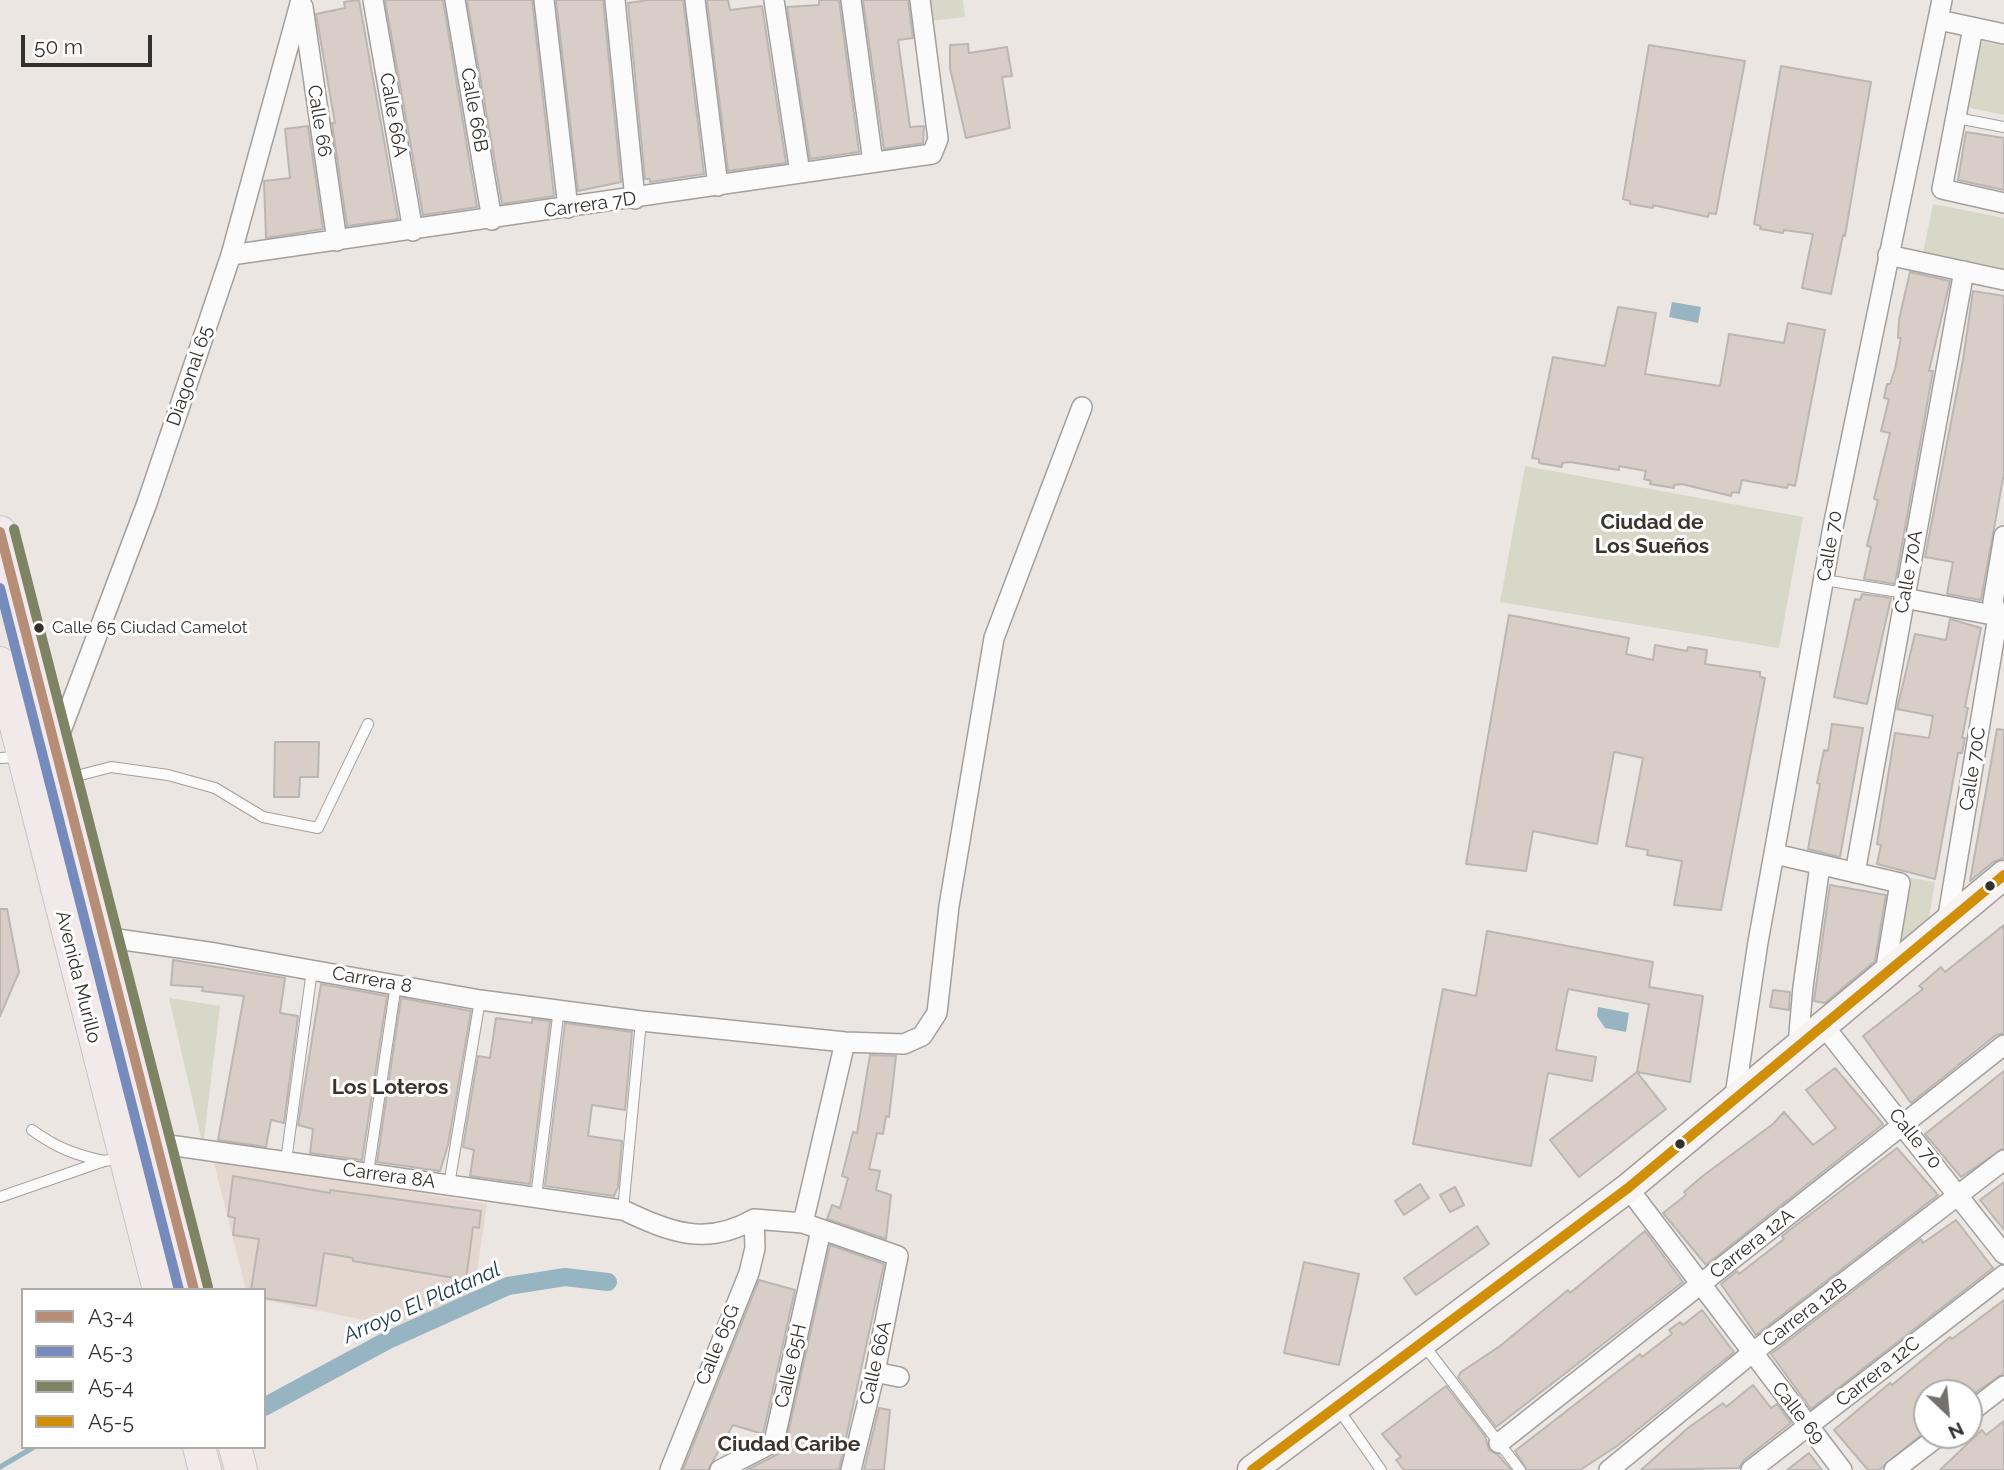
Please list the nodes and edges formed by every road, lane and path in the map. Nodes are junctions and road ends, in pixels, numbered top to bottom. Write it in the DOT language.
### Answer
graph roads {
  1 [pos="302,0"];
  2 [pos="373,0"];
  3 [pos="455,0"];
  4 [pos="544,0"];
  5 [pos="615,0"];
  6 [pos="695,0"];
  7 [pos="774,0"];
  8 [pos="851,0"];
  9 [pos="920,0"];
  10 [pos="1942,0"];
  11 [pos="1939,20"];
  12 [pos="1973,28"];
  13 [pos="2004,34"];
  14 [pos="1957,118"];
  15 [pos="2004,127"];
  16 [pos="873,162"];
  17 [pos="800,173"];
  18 [pos="718,187"];
  19 [pos="635,199"];
  20 [pos="2004,203"];
  21 [pos="568,208"];
  22 [pos="492,220"];
  23 [pos="413,231"];
  24 [pos="337,241"];
  25 [pos="1888,254"];
  26 [pos="231,255"];
  27 [pos="1964,271"];
  28 [pos="2004,280"];
  29 [pos="1082,407"];
  30 [pos="0,533"];
  31 [pos="2004,536"];
  32 [pos="1824,580"];
  33 [pos="1904,596"];
  34 [pos="2001,613"];
  35 [pos="0,663"];
  36 [pos="368,724"];
  37 [pos="56,744"];
  38 [pos="12,757"];
  39 [pos="65,779"];
  40 [pos="1775,854"];
  41 [pos="1820,865"];
  42 [pos="1855,873"];
  43 [pos="2004,875"];
  44 [pos="1947,922"];
  45 [pos="103,937"];
  46 [pos="312,970"];
  47 [pos="1885,973"];
  48 [pos="396,984"];
  49 [pos="480,1000"];
  50 [pos="559,1008"];
  51 [pos="641,1021"];
  52 [pos="1823,1025"];
  53 [pos="845,1042"];
  54 [pos="1798,1045"];
  55 [pos="2004,1045"];
  56 [pos="1735,1096"];
  57 [pos="1905,1125"];
  58 [pos="32,1129"];
  59 [pos="155,1143"];
  60 [pos="115,1159"];
  61 [pos="2004,1160"];
  62 [pos="286,1161"];
  63 [pos="368,1173"];
  64 [pos="449,1185"];
  65 [pos="1628,1188"];
  66 [pos="1960,1195"];
  67 [pos="536,1197"];
  68 [pos="0,1198"];
  69 [pos="623,1210"];
  70 [pos="754,1219"];
  71 [pos="803,1223"];
  72 [pos="821,1230"];
  73 [pos="2004,1254"];
  74 [pos="2004,1275"];
  75 [pos="1699,1284"];
  76 [pos="158,1288"];
  77 [pos="193,1288"];
  78 [pos="1423,1343"];
  79 [pos="1752,1353"];
  80 [pos="875,1372"];
  81 [pos="899,1377"];
  82 [pos="2004,1386"];
  83 [pos="1983,1402"];
  84 [pos="1336,1406"];
  85 [pos="1808,1426"];
  86 [pos="1499,1443"];
  87 [pos="200,1449"];
  88 [pos="236,1449"];
  89 [pos="1922,1449"];
  90 [pos="205,1470"];
  91 [pos="241,1470"];
  92 [pos="670,1470"];
  93 [pos="720,1470"];
  94 [pos="851,1470"];
  95 [pos="1252,1470"];
  96 [pos="1381,1470"];
  97 [pos="1520,1470"];
  98 [pos="1609,1470"];
  99 [pos="1751,1470"];
  100 [pos="1842,1470"];
  101 [pos="1894,1470"];
  1 -- 24 [label="street, Calle 66"];
  1 -- 26 [label="street, Diagonal 65"];
  2 -- 23 [label="street, Calle 66A"];
  3 -- 22 [label="street, Calle 66B"];
  4 -- 21 [label="street"];
  5 -- 19 [label="street"];
  6 -- 18 [label="street"];
  7 -- 17 [label="street"];
  8 -- 16 [label="street"];
  9 -- 16 [label="street, Carrera 7D"];
  10 -- 11 [label="street, Calle 70"];
  11 -- 12 [label="street"];
  11 -- 25 [label="street, Calle 70"];
  12 -- 13 [label="street"];
  12 -- 14 [label="street"];
  14 -- 15 [label="lane"];
  14 -- 20 [label="street"];
  16 -- 17 [label="street, Carrera 7D"];
  17 -- 18 [label="street, Carrera 7D"];
  18 -- 19 [label="street, Carrera 7D"];
  19 -- 21 [label="street, Carrera 7D"];
  21 -- 22 [label="street, Carrera 7D"];
  22 -- 23 [label="street, Carrera 7D"];
  23 -- 24 [label="street, Carrera 7D"];
  24 -- 26 [label="street, Carrera 7D"];
  25 -- 27 [label="street"];
  25 -- 32 [label="street, Calle 70"];
  26 -- 37 [label="street, Diagonal 65"];
  27 -- 28 [label="street"];
  27 -- 33 [label="street, Calle 70A"];
  29 -- 53 [label="street, Carrera 8"];
  30 -- 37 [label="main road, Avenida Murillo"];
  31 -- 34 [label="street, Calle 70C"];
  32 -- 33 [label="lane"];
  32 -- 40 [label="street, Calle 70"];
  33 -- 34 [label="street"];
  33 -- 42 [label="street, Calle 70A"];
  34 -- 44 [label="street, Calle 70C"];
  35 -- 38 [label="main road, Avenida Murillo"];
  36 -- 39 [label="lane"];
  37 -- 39 [label="main road, Avenida Murillo"];
  38 -- 60 [label="main road, Avenida Murillo"];
  39 -- 45 [label="main road, Avenida Murillo"];
  40 -- 41 [label="street"];
  40 -- 56 [label="street, Calle 70"];
  41 -- 42 [label="street"];
  41 -- 54 [label="street"];
  42 -- 47 [label="street"];
  43 -- 44 [label="main road"];
  44 -- 47 [label="main road"];
  45 -- 46 [label="street, Carrera 8"];
  45 -- 59 [label="main road, Avenida Murillo"];
  46 -- 48 [label="street, Carrera 8"];
  46 -- 62 [label="lane"];
  47 -- 52 [label="main road"];
  48 -- 49 [label="street, Carrera 8"];
  48 -- 63 [label="lane"];
  49 -- 50 [label="street, Carrera 8"];
  49 -- 64 [label="lane"];
  50 -- 51 [label="street, Carrera 8"];
  50 -- 67 [label="lane"];
  51 -- 53 [label="street, Carrera 8"];
  51 -- 69 [label="lane"];
  52 -- 54 [label="main road"];
  52 -- 57 [label="street, Calle 70"];
  53 -- 71 [label="street"];
  54 -- 56 [label="main road"];
  55 -- 57 [label="street, Carrera 12A"];
  56 -- 65 [label="main road"];
  57 -- 66 [label="street, Calle 70"];
  57 -- 75 [label="street, Carrera 12A"];
  58 -- 60 [label="lane"];
  59 -- 62 [label="street, Carrera 8A"];
  59 -- 77 [label="main road, Avenida Murillo"];
  60 -- 68 [label="lane"];
  60 -- 76 [label="main road, Avenida Murillo"];
  61 -- 66 [label="street, Carrera 12B"];
  62 -- 63 [label="street, Carrera 8A"];
  63 -- 64 [label="street, Carrera 8A"];
  64 -- 67 [label="street, Carrera 8A"];
  65 -- 75 [label="street, Calle 69"];
  65 -- 78 [label="main road"];
  66 -- 73 [label="street, Calle 70"];
  66 -- 79 [label="street, Carrera 12B"];
  67 -- 69 [label="street, Carrera 8A"];
  69 -- 70 [label="street, Carrera 8A"];
  70 -- 71 [label="street"];
  70 -- 92 [label="street, Calle 65G"];
  71 -- 72 [label="street"];
  72 -- 80 [label="street, Calle 66A"];
  72 -- 93 [label="street, Calle 65H"];
  74 -- 85 [label="street, Carrera 12C"];
  75 -- 79 [label="street, Calle 69"];
  75 -- 86 [label="street, Carrera 12A"];
  78 -- 84 [label="main road"];
  78 -- 86 [label="lane"];
  79 -- 85 [label="street, Calle 69"];
  79 -- 98 [label="street, Carrera 12B"];
  80 -- 81 [label="street"];
  80 -- 94 [label="street, Calle 66A"];
  82 -- 83 [label="street"];
  84 -- 95 [label="main road"];
  84 -- 96 [label="lane"];
  85 -- 99 [label="street, Carrera 12C"];
  85 -- 100 [label="street, Calle 69"];
  86 -- 97 [label="lane"];
  87 -- 90 [label="main road"];
  88 -- 91 [label="main road"];
  89 -- 101 [label="street"];
}
